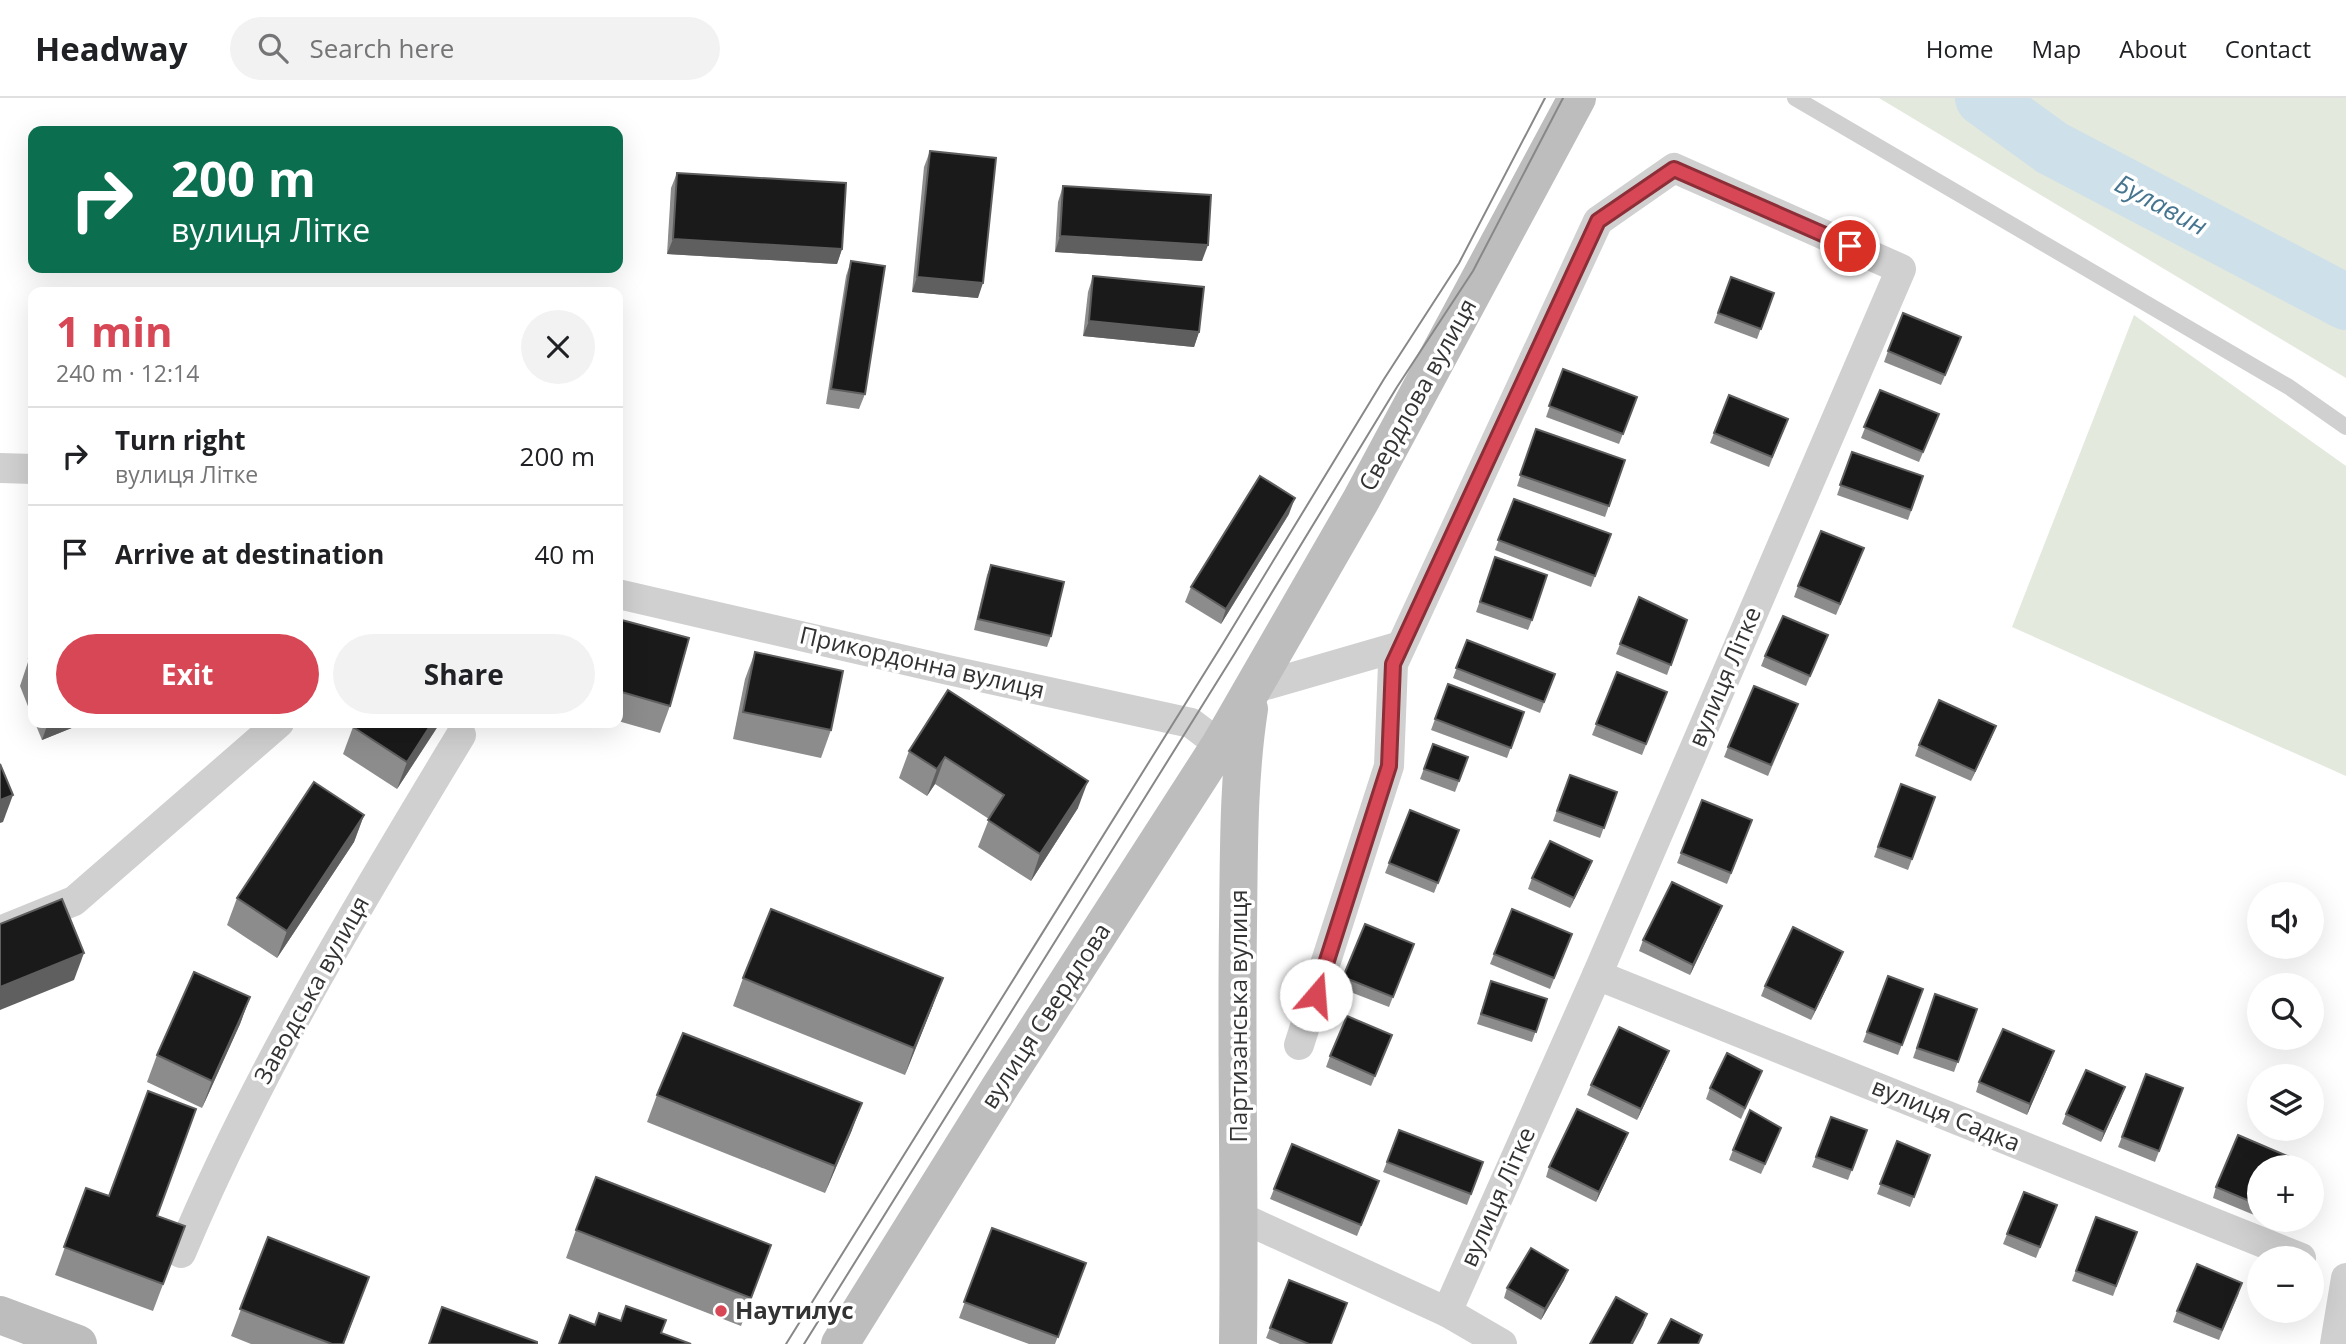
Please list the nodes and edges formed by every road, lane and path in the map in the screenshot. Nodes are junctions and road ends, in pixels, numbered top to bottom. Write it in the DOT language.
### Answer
graph roads {
  1 [pos="1577,98"];
  2 [pos="1795,98"];
  3 [pos="2346,427"];
  4 [pos="0,468"];
  5 [pos="28,469"];
  6 [pos="623,595"];
  7 [pos="1401,646"];
  8 [pos="1252,690"];
  9 [pos="273,728"];
  10 [pos="461,735"];
  11 [pos="1220,745"];
  12 [pos="0,931"];
  13 [pos="1597,975"];
  14 [pos="1299,1045"];
  15 [pos="1240,1217"];
  16 [pos="2270,1246"];
  17 [pos="181,1253"];
  18 [pos="2324,1268"];
  19 [pos="2346,1276"];
  20 [pos="1447,1312"];
  21 [pos="0,1315"];
  22 [pos="78,1344"];
  23 [pos="840,1344"];
  24 [pos="1238,1344"];
  25 [pos="1502,1344"];
  26 [pos="2336,1344"];
  1 -- 8 [label="street, Свердлова вулиця"];
  2 -- 3 [label="lane"];
  4 -- 5 [label="street"];
  6 -- 11 [label="street, Прикордонна вулиця"];
  7 -- 8 [label="street"];
  7 -- 13 [label="street, вулиця Літке"];
  7 -- 14 [label="street"];
  8 -- 11 [label="street, вулиця Свердлова"];
  8 -- 15 [label="street, Партизанська вулиця"];
  9 -- 12 [label="street"];
  10 -- 17 [label="street, Заводська вулиця"];
  11 -- 23 [label="street, вулиця Свердлова"];
  13 -- 16 [label="street, вулиця Садка"];
  13 -- 20 [label="street, вулиця Літке"];
  15 -- 20 [label="street"];
  15 -- 24 [label="street, Партизанська вулиця"];
  18 -- 19 [label="street, вулиця Садка"];
  19 -- 26 [label="street"];
  20 -- 25 [label="street"];
  21 -- 22 [label="street"];
}
